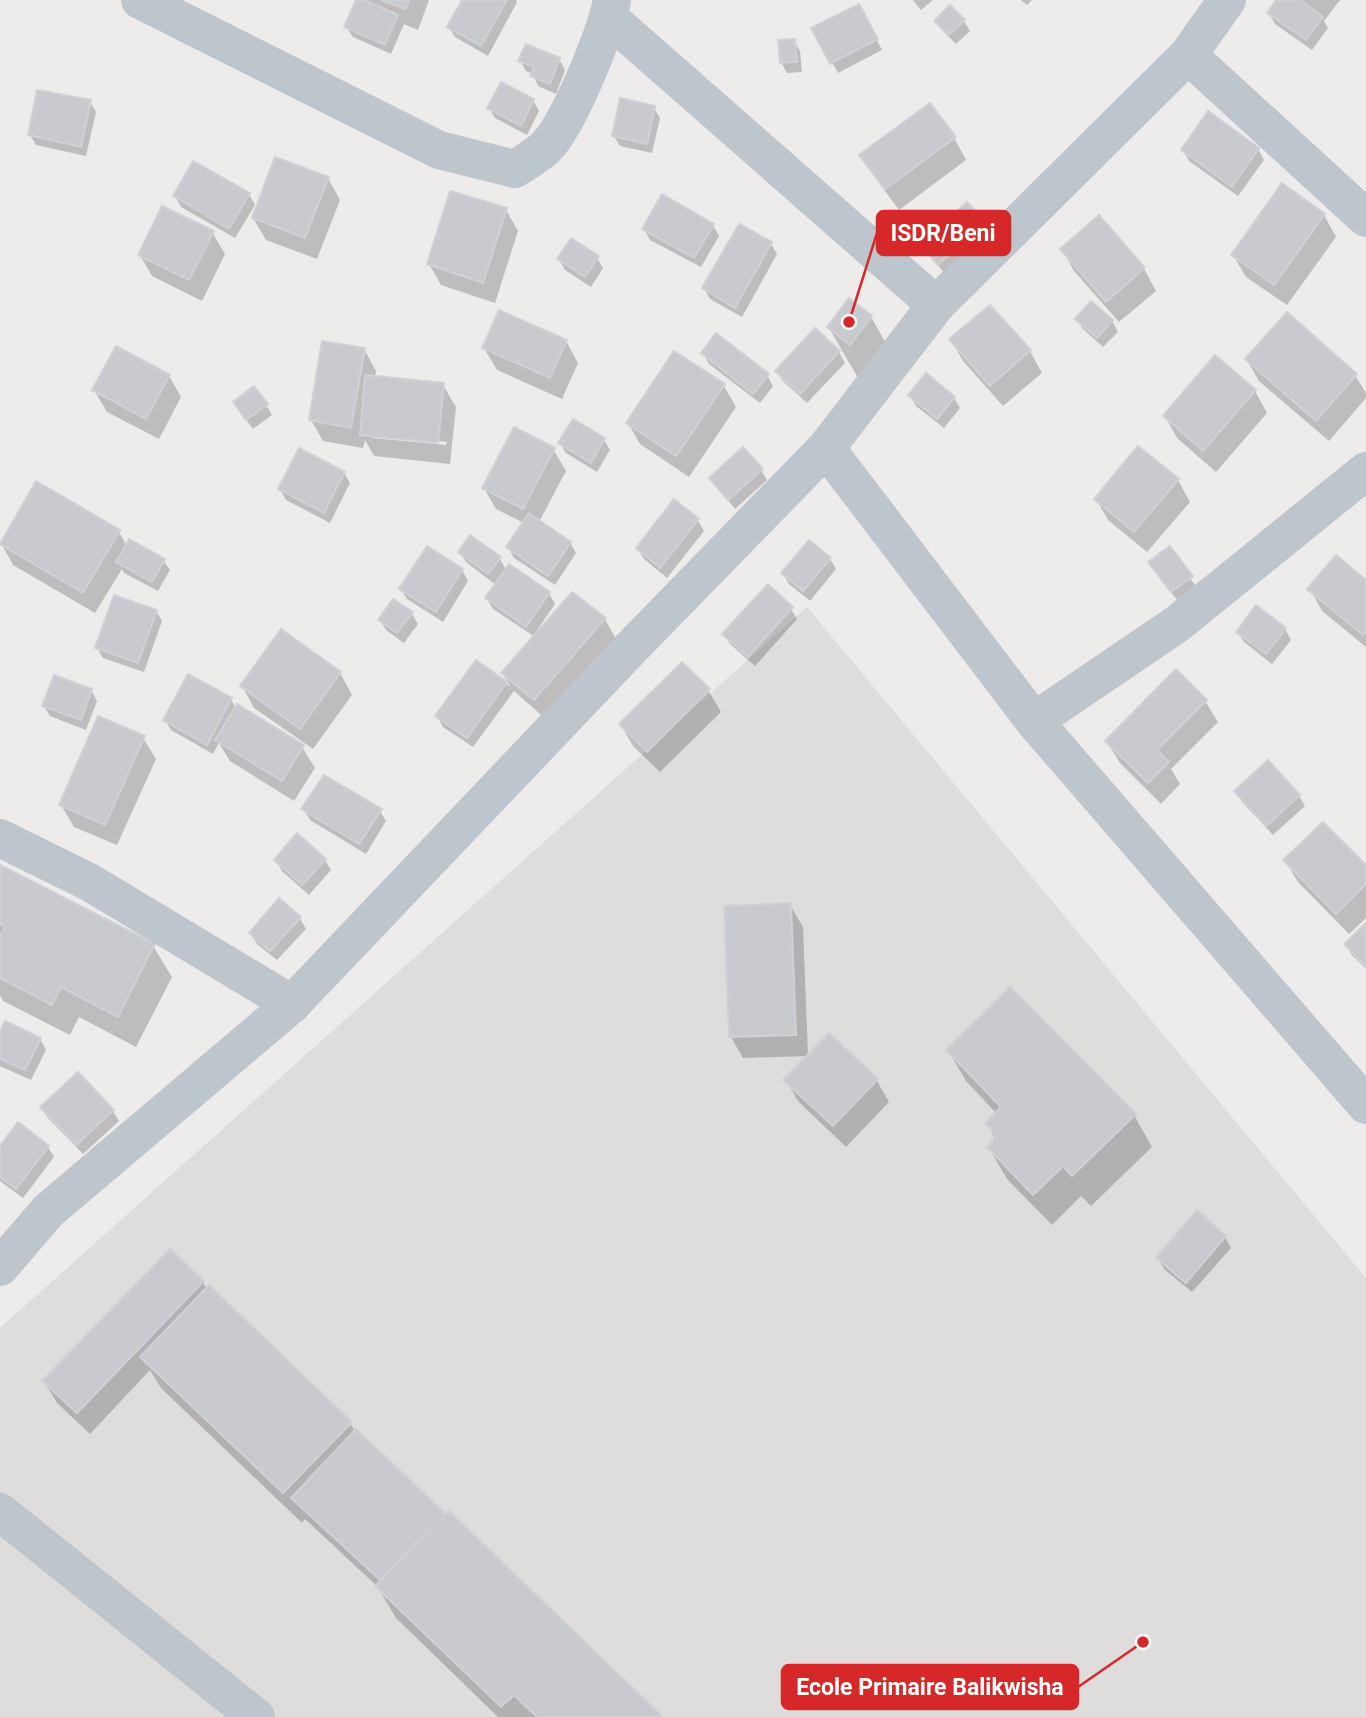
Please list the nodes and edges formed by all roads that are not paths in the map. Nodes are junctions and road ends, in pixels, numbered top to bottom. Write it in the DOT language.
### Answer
graph roads {
  1 [pos="140,0"];
  2 [pos="1227,0"];
  3 [pos="610,9"];
  4 [pos="1188,55"];
  5 [pos="1366,218"];
  6 [pos="936,305"];
  7 [pos="826,448"];
  8 [pos="1366,471"];
  9 [pos="1034,722"];
  10 [pos="0,838"];
  11 [pos="292,1004"];
  12 [pos="1366,1105"];
  13 [pos="0,1267"];
  14 [pos="0,1512"];
  15 [pos="256,1717"];
  1 -- 3 [label="street"];
  2 -- 4 [label="street"];
  3 -- 6 [label="street"];
  4 -- 5 [label="street"];
  4 -- 6 [label="street"];
  6 -- 7 [label="street"];
  7 -- 9 [label="street"];
  7 -- 11 [label="street"];
  8 -- 9 [label="street"];
  9 -- 12 [label="street"];
  10 -- 11 [label="street"];
  11 -- 13 [label="street"];
  14 -- 15 [label="street"];
}
